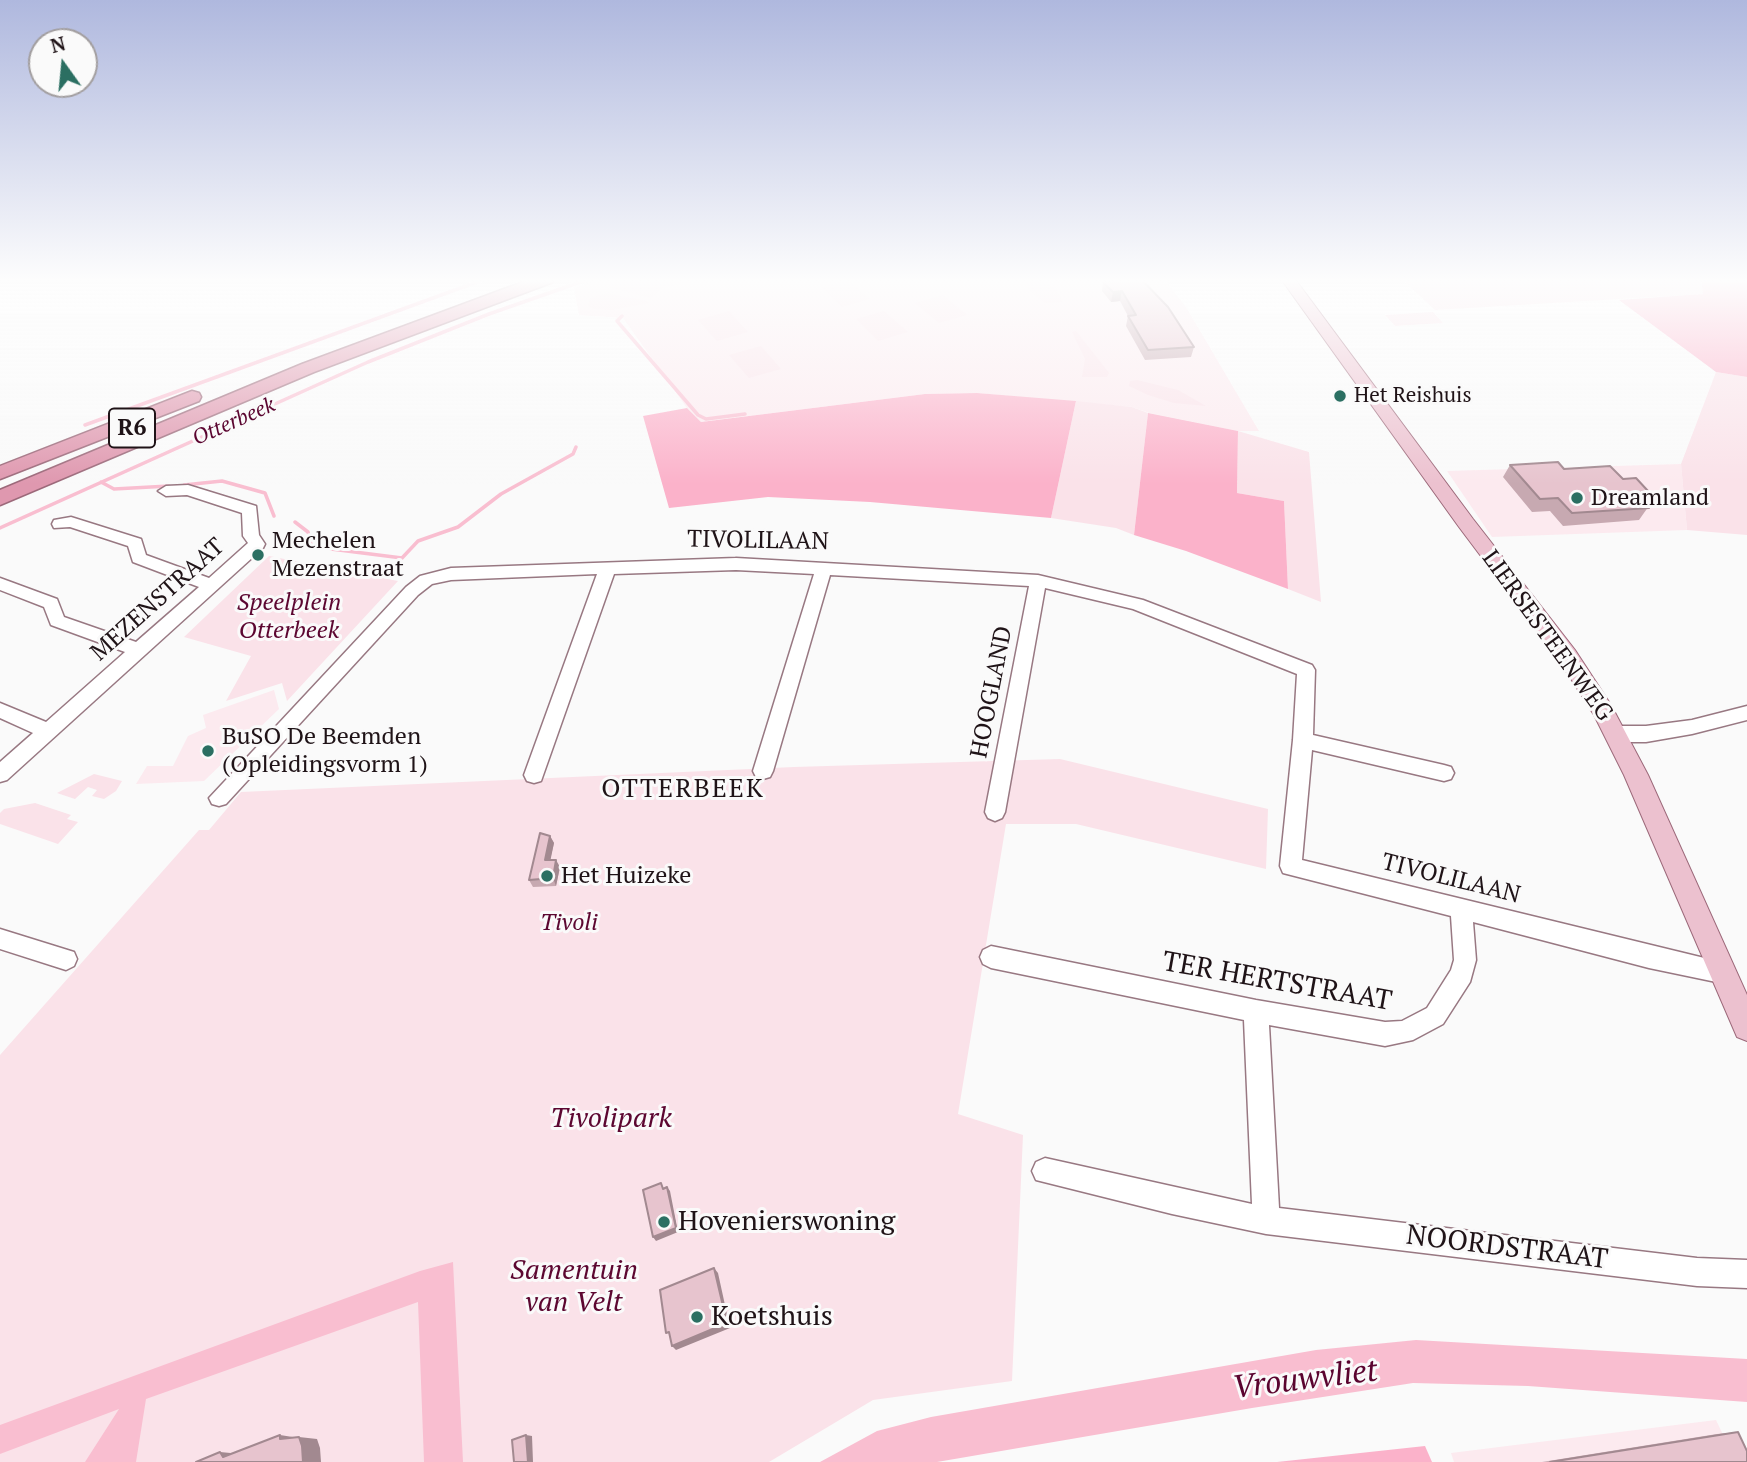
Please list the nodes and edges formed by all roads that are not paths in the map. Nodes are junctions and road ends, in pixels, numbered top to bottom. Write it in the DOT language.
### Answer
graph roads {
  1 [pos="335,347"];
  2 [pos="362,347"];
  3 [pos="1338,347"];
  4 [pos="240,383"];
  5 [pos="149,434"];
  6 [pos="0,473"];
  7 [pos="25,474"];
  8 [pos="0,486"];
  9 [pos="166,491"];
  10 [pos="0,498"];
  11 [pos="0,511"];
  12 [pos="60,524"];
  13 [pos="824,568"];
  14 [pos="607,569"];
  15 [pos="1038,581"];
  16 [pos="0,584"];
  17 [pos="211,585"];
  18 [pos="138,650"];
  19 [pos="0,710"];
  20 [pos="1747,713"];
  21 [pos="48,731"];
  22 [pos="1616,734"];
  23 [pos="1303,740"];
  24 [pos="763,771"];
  25 [pos="1444,773"];
  26 [pos="0,775"];
  27 [pos="534,775"];
  28 [pos="219,798"];
  29 [pos="995,812"];
  30 [pos="1461,908"];
  31 [pos="0,939"];
  32 [pos="991,957"];
  33 [pos="66,959"];
  34 [pos="1721,972"];
  35 [pos="1256,1011"];
  36 [pos="1747,1027"];
  37 [pos="1045,1171"];
  38 [pos="1266,1220"];
  39 [pos="1747,1274"];
  1 -- 4 [label="highway, R6"];
  2 -- 5 [label="highway, R6"];
  3 -- 22 [label="main road, LIERSESTEENWEG"];
  4 -- 6 [label="highway"];
  4 -- 7 [label="highway, R6"];
  5 -- 10 [label="highway, R6"];
  5 -- 11 [label="highway"];
  7 -- 8 [label="highway, R6"];
  9 -- 17 [label="street, MEZENSTRAAT"];
  12 -- 17 [label="street"];
  13 -- 14 [label="street, TIVOLILAAN"];
  13 -- 15 [label="street, TIVOLILAAN"];
  13 -- 24 [label="street"];
  14 -- 27 [label="street"];
  14 -- 28 [label="street, TIVOLILAAN"];
  15 -- 23 [label="street, TIVOLILAAN"];
  15 -- 29 [label="street, HOOGLAND"];
  16 -- 18 [label="street"];
  17 -- 18 [label="street, MEZENSTRAAT"];
  18 -- 21 [label="street, MEZENSTRAAT"];
  19 -- 21 [label="street"];
  20 -- 22 [label="street"];
  21 -- 26 [label="street, MEZENSTRAAT"];
  22 -- 34 [label="main road, LIERSESTEENWEG"];
  23 -- 25 [label="street"];
  23 -- 30 [label="street, TIVOLILAAN"];
  30 -- 34 [label="street, TIVOLILAAN"];
  30 -- 35 [label="street, TER HERTSTRAAT"];
  31 -- 33 [label="street"];
  32 -- 35 [label="street, TER HERTSTRAAT"];
  34 -- 36 [label="main road, LIERSESTEENWEG"];
  35 -- 38 [label="street"];
  37 -- 38 [label="street, NOORDSTRAAT"];
  38 -- 39 [label="street, NOORDSTRAAT"];
}
